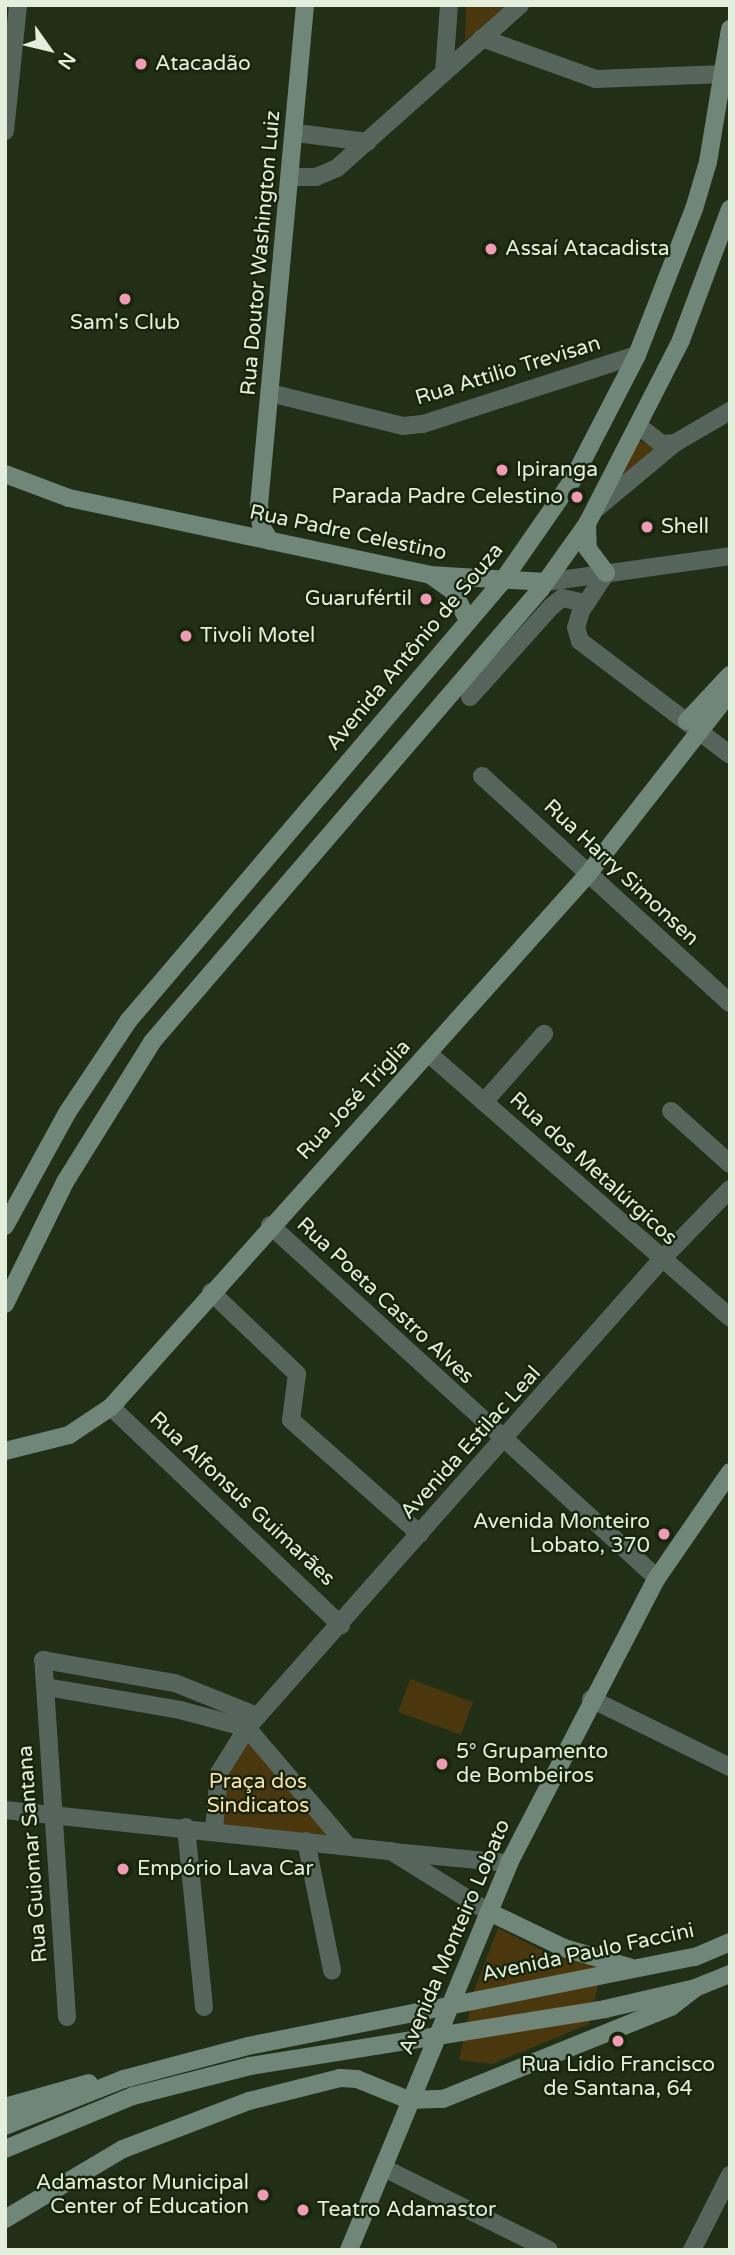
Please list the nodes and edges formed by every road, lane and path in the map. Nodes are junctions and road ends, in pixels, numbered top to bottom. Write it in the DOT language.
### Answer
graph roads {
  1 [pos="19,5"];
  2 [pos="305,5"];
  3 [pos="449,5"];
  4 [pos="520,5"];
  5 [pos="730,29"];
  6 [pos="482,38"];
  7 [pos="727,66"];
  8 [pos="444,73"];
  9 [pos="5,131"];
  10 [pos="296,133"];
  11 [pos="367,142"];
  12 [pos="292,177"];
  13 [pos="730,209"];
  14 [pos="638,355"];
  15 [pos="270,393"];
  16 [pos="730,411"];
  17 [pos="640,427"];
  18 [pos="675,443"];
  19 [pos="5,474"];
  20 [pos="259,505"];
  21 [pos="597,508"];
  22 [pos="587,524"];
  23 [pos="233,533"];
  24 [pos="270,541"];
  25 [pos="730,556"];
  26 [pos="606,573"];
  27 [pos="430,575"];
  28 [pos="546,582"];
  29 [pos="502,583"];
  30 [pos="585,603"];
  31 [pos="468,621"];
  32 [pos="730,675"];
  33 [pos="730,692"];
  34 [pos="470,696"];
  35 [pos="694,726"];
  36 [pos="730,755"];
  37 [pos="482,776"];
  38 [pos="588,874"];
  39 [pos="730,1003"];
  40 [pos="544,1034"];
  41 [pos="428,1053"];
  42 [pos="484,1102"];
  43 [pos="671,1111"];
  44 [pos="730,1164"];
  45 [pos="730,1189"];
  46 [pos="270,1225"];
  47 [pos="5,1226"];
  48 [pos="661,1261"];
  49 [pos="211,1292"];
  50 [pos="5,1304"];
  51 [pos="730,1317"];
  52 [pos="111,1407"];
  53 [pos="504,1441"];
  54 [pos="5,1451"];
  55 [pos="730,1472"];
  56 [pos="420,1534"];
  57 [pos="657,1578"];
  58 [pos="341,1625"];
  59 [pos="46,1687"];
  60 [pos="591,1699"];
  61 [pos="252,1722"];
  62 [pos="730,1767"];
  63 [pos="5,1810"];
  64 [pos="50,1812"];
  65 [pos="186,1827"];
  66 [pos="214,1830"];
  67 [pos="306,1841"];
  68 [pos="347,1845"];
  69 [pos="391,1851"];
  70 [pos="509,1863"];
  71 [pos="489,1912"];
  72 [pos="730,1942"];
  73 [pos="640,1968"];
  74 [pos="332,1970"];
  75 [pos="730,1974"];
  76 [pos="695,1988"];
  77 [pos="450,2005"];
  78 [pos="204,2007"];
  79 [pos="66,2017"];
  80 [pos="437,2036"];
  81 [pos="124,2079"];
  82 [pos="409,2100"];
  83 [pos="5,2107"];
  84 [pos="5,2126"];
  85 [pos="5,2149"];
  86 [pos="383,2168"];
  87 [pos="730,2175"];
  88 [pos="5,2219"];
  89 [pos="349,2250"];
  90 [pos="549,2250"];
  91 [pos="692,2250"];
  1 -- 9 [label="street"];
  2 -- 10 [label="main road, Rua Doutor Washington Luiz"];
  3 -- 8 [label="street"];
  4 -- 6 [label="street"];
  5 -- 7 [label="main road, Avenida Antônio de Souza"];
  6 -- 7 [label="street"];
  6 -- 8 [label="street"];
  7 -- 14 [label="main road, Avenida Antônio de Souza"];
  8 -- 11 [label="street"];
  10 -- 11 [label="street"];
  10 -- 12 [label="main road, Rua Doutor Washington Luiz"];
  11 -- 12 [label="street"];
  12 -- 15 [label="main road, Rua Doutor Washington Luiz"];
  13 -- 17 [label="main road"];
  14 -- 15 [label="street, Rua Attilio Trevisan"];
  14 -- 29 [label="main road, Avenida Antônio de Souza"];
  15 -- 20 [label="main road, Rua Doutor Washington Luiz"];
  16 -- 18 [label="street"];
  17 -- 18 [label="street"];
  17 -- 21 [label="main road"];
  18 -- 21 [label="street"];
  19 -- 23 [label="main road, Rua Padre Celestino"];
  20 -- 23 [label="main road"];
  20 -- 24 [label="main road, Rua Doutor Washington Luiz"];
  21 -- 22 [label="main road"];
  22 -- 26 [label="main road"];
  22 -- 28 [label="main road"];
  23 -- 24 [label="main road, Rua Padre Celestino"];
  24 -- 27 [label="main road, Rua Padre Celestino"];
  25 -- 26 [label="street, Rua Padre Celestino"];
  26 -- 28 [label="street, Rua Padre Celestino"];
  26 -- 30 [label="street"];
  27 -- 29 [label="main road, Rua Padre Celestino"];
  27 -- 31 [label="main road"];
  28 -- 29 [label="main road, Rua Padre Celestino"];
  28 -- 50 [label="main road"];
  29 -- 31 [label="main road, Avenida Antônio de Souza"];
  30 -- 34 [label="street"];
  30 -- 35 [label="street"];
  31 -- 47 [label="main road, Avenida Antônio de Souza"];
  32 -- 35 [label="main road"];
  33 -- 35 [label="main road"];
  35 -- 36 [label="street"];
  35 -- 38 [label="main road, Rua José Triglia"];
  37 -- 38 [label="street, Rua Harry Simonsen"];
  38 -- 39 [label="street, Rua Harry Simonsen"];
  38 -- 41 [label="main road, Rua José Triglia"];
  40 -- 42 [label="street"];
  41 -- 42 [label="street, Rua dos Metalúrgicos"];
  41 -- 46 [label="main road, Rua José Triglia"];
  42 -- 48 [label="street, Rua dos Metalúrgicos"];
  43 -- 44 [label="street"];
  45 -- 48 [label="street, Avenida Estilac Leal"];
  46 -- 49 [label="main road, Rua José Triglia"];
  46 -- 53 [label="street, Rua Poeta Castro Alves"];
  48 -- 51 [label="street, Rua dos Metalúrgicos"];
  48 -- 53 [label="street, Avenida Estilac Leal"];
  49 -- 52 [label="main road, Rua José Triglia"];
  49 -- 56 [label="street"];
  52 -- 54 [label="main road, Rua José Triglia"];
  52 -- 58 [label="street, Rua Alfonsus Guimarães"];
  53 -- 56 [label="street, Avenida Estilac Leal"];
  53 -- 57 [label="street, Rua Poeta Castro Alves"];
  55 -- 57 [label="main road, Avenida Monteiro Lobato"];
  56 -- 58 [label="street, Avenida Estilac Leal"];
  57 -- 60 [label="main road, Avenida Monteiro Lobato"];
  58 -- 61 [label="street, Avenida Estilac Leal"];
  59 -- 61 [label="street"];
  59 -- 61 [label="street, Rua Guiomar Santana"];
  59 -- 64 [label="street, Rua Guiomar Santana"];
  60 -- 62 [label="street"];
  60 -- 70 [label="main road, Avenida Monteiro Lobato"];
  61 -- 66 [label="street, Avenida Estilac Leal"];
  61 -- 68 [label="street"];
  63 -- 64 [label="street"];
  64 -- 65 [label="street"];
  64 -- 79 [label="street, Rua Guiomar Santana"];
  65 -- 66 [label="street"];
  65 -- 78 [label="street"];
  66 -- 67 [label="street"];
  67 -- 68 [label="street"];
  67 -- 74 [label="street"];
  68 -- 69 [label="street"];
  69 -- 70 [label="street"];
  69 -- 71 [label="street"];
  70 -- 71 [label="main road, Avenida Monteiro Lobato"];
  71 -- 73 [label="main road"];
  71 -- 77 [label="main road, Avenida Monteiro Lobato"];
  72 -- 73 [label="main road, Avenida Paulo Faccini"];
  73 -- 77 [label="main road, Avenida Paulo Faccini"];
  75 -- 76 [label="main road"];
  76 -- 80 [label="main road"];
  76 -- 82 [label="main road"];
  77 -- 80 [label="main road, Avenida Monteiro Lobato"];
  77 -- 81 [label="main road, Avenida Paulo Faccini"];
  80 -- 82 [label="main road, Avenida Monteiro Lobato"];
  80 -- 85 [label="main road"];
  81 -- 83 [label="main road"];
  81 -- 84 [label="main road"];
  82 -- 86 [label="main road, Avenida Monteiro Lobato"];
  82 -- 88 [label="main road"];
  86 -- 89 [label="main road, Avenida Monteiro Lobato"];
  86 -- 90 [label="street"];
  87 -- 91 [label="street"];
}
